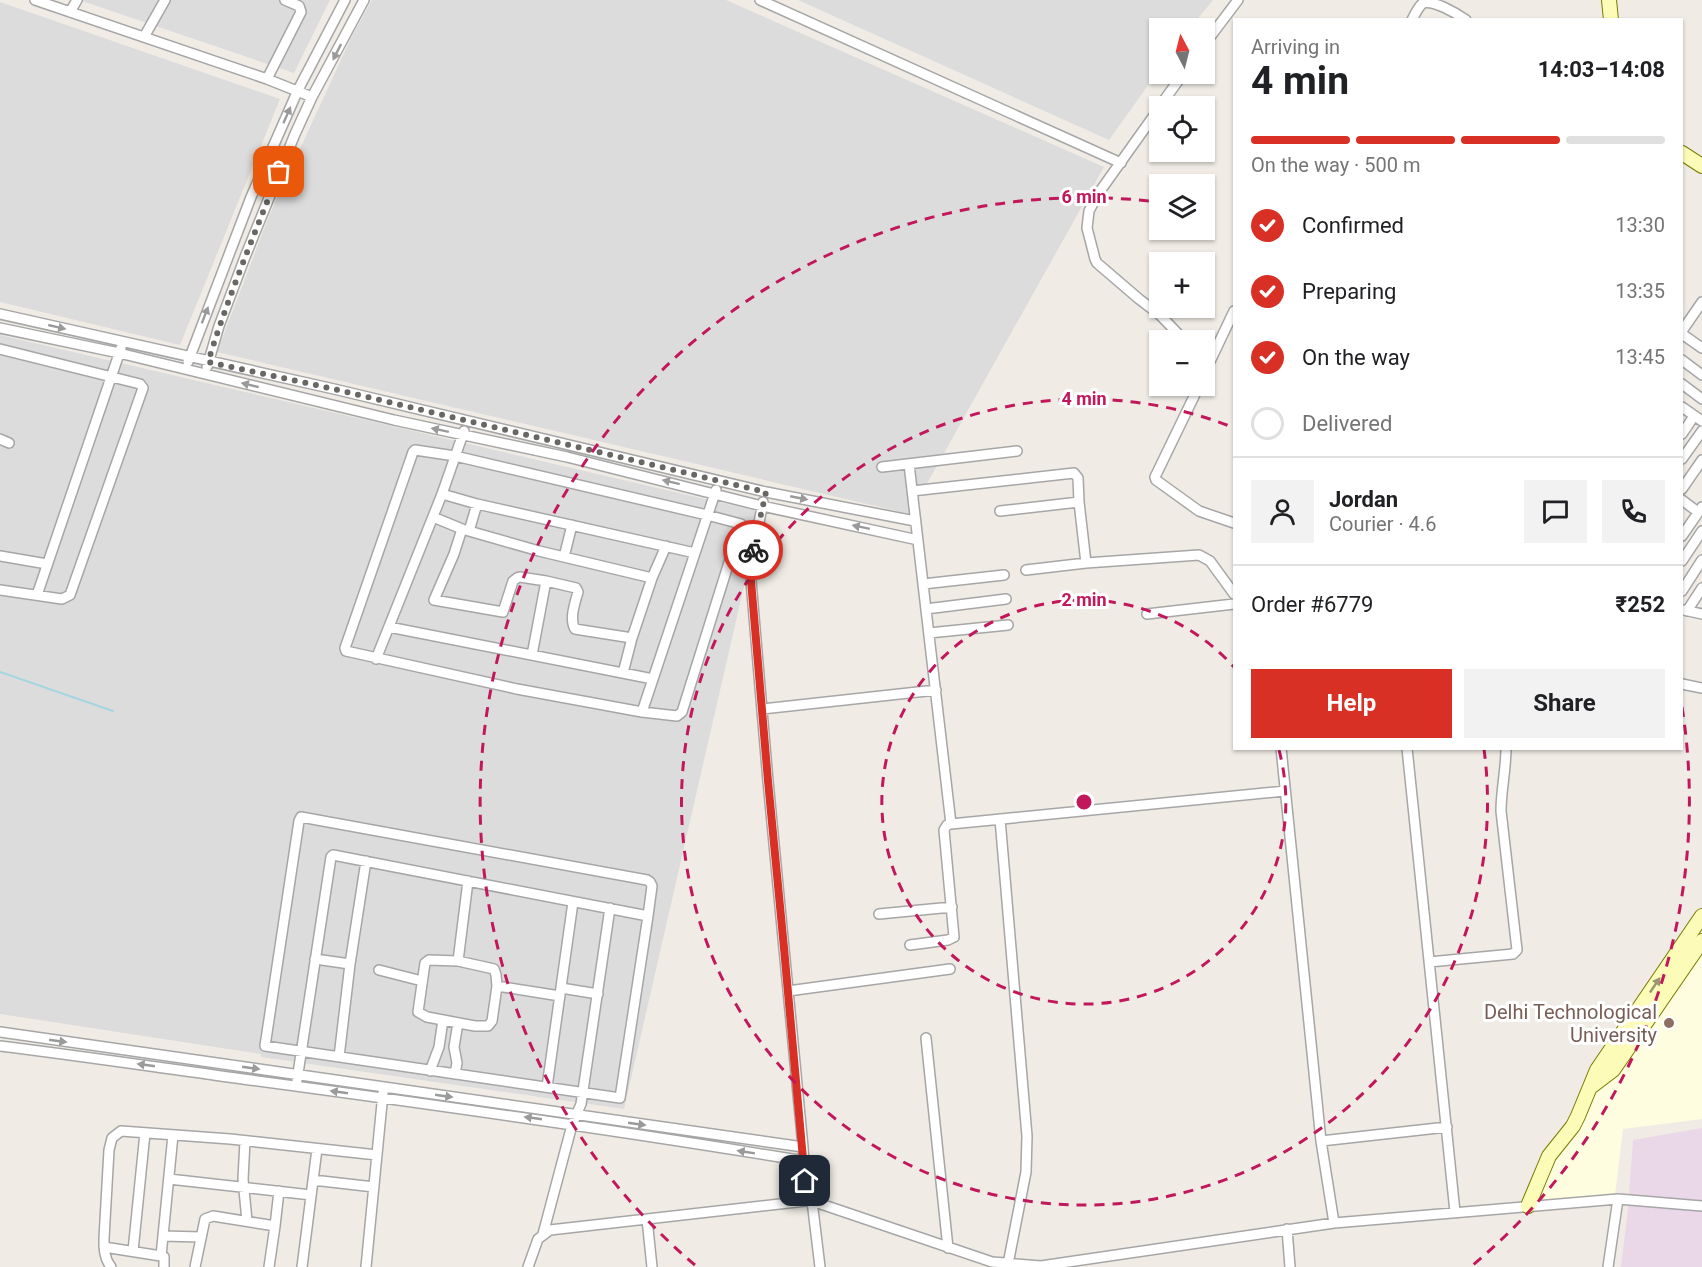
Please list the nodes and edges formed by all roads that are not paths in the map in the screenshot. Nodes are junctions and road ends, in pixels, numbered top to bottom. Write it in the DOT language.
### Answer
graph roads {
  1 [pos="34,0"];
  2 [pos="77,0"];
  3 [pos="165,0"];
  4 [pos="285,0"];
  5 [pos="345,0"];
  6 [pos="364,0"];
  7 [pos="760,0"];
  8 [pos="1238,0"];
  9 [pos="1609,0"];
  10 [pos="48,2"];
  11 [pos="70,12"];
  12 [pos="1413,18"];
  13 [pos="1463,18"];
  14 [pos="1611,18"];
  15 [pos="1215,30"];
  16 [pos="144,37"];
  17 [pos="267,79"];
  18 [pos="298,90"];
  19 [pos="312,97"];
  20 [pos="1149,123"];
  21 [pos="1683,154"];
  22 [pos="1121,163"];
  23 [pos="1702,166"];
  24 [pos="1702,302"];
  25 [pos="1233,313"];
  26 [pos="0,314"];
  27 [pos="0,328"];
  28 [pos="1174,330"];
  29 [pos="1683,330"];
  30 [pos="1683,333"];
  31 [pos="123,342"];
  32 [pos="1215,346"];
  33 [pos="1702,348"];
  34 [pos="0,350"];
  35 [pos="119,353"];
  36 [pos="189,357"];
  37 [pos="1683,361"];
  38 [pos="208,362"];
  39 [pos="185,370"];
  40 [pos="205,374"];
  41 [pos="1702,375"];
  42 [pos="111,377"];
  43 [pos="1683,385"];
  44 [pos="1194,396"];
  45 [pos="1702,399"];
  46 [pos="1683,408"];
  47 [pos="1698,419"];
  48 [pos="468,422"];
  49 [pos="1702,431"];
  50 [pos="1683,433"];
  51 [pos="462,435"];
  52 [pos="1017,451"];
  53 [pos="455,456"];
  54 [pos="1683,458"];
  55 [pos="1702,460"];
  56 [pos="909,464"];
  57 [pos="882,467"];
  58 [pos="721,480"];
  59 [pos="1683,488"];
  60 [pos="912,491"];
  61 [pos="766,492"];
  62 [pos="715,493"];
  63 [pos="442,494"];
  64 [pos="1683,500"];
  65 [pos="1079,502"];
  66 [pos="477,504"];
  67 [pos="762,506"];
  68 [pos="1700,509"];
  69 [pos="1000,511"];
  70 [pos="708,515"];
  71 [pos="433,517"];
  72 [pos="915,521"];
  73 [pos="1233,523"];
  74 [pos="572,525"];
  75 [pos="1684,529"];
  76 [pos="466,530"];
  77 [pos="1702,531"];
  78 [pos="918,540"];
  79 [pos="666,546"];
  80 [pos="695,553"];
  81 [pos="0,556"];
  82 [pos="564,556"];
  83 [pos="1683,560"];
  84 [pos="1702,560"];
  85 [pos="1086,563"];
  86 [pos="47,564"];
  87 [pos="1026,570"];
  88 [pos="1004,575"];
  89 [pos="652,578"];
  90 [pos="546,581"];
  91 [pos="923,584"];
  92 [pos="1702,588"];
  93 [pos="1683,589"];
  94 [pos="0,590"];
  95 [pos="1233,593"];
  96 [pos="37,595"];
  97 [pos="1006,599"];
  98 [pos="1233,604"];
  99 [pos="926,609"];
  100 [pos="1684,610"];
  101 [pos="1147,614"];
  102 [pos="1702,614"];
  103 [pos="1008,625"];
  104 [pos="389,627"];
  105 [pos="929,633"];
  106 [pos="632,638"];
  107 [pos="532,655"];
  108 [pos="376,659"];
  109 [pos="623,673"];
  110 [pos="653,679"];
  111 [pos="1683,684"];
  112 [pos="1702,688"];
  113 [pos="936,690"];
  114 [pos="762,709"];
  115 [pos="642,712"];
  116 [pos="1281,750"];
  117 [pos="1407,750"];
  118 [pos="1506,750"];
  119 [pos="1285,791"];
  120 [pos="1000,819"];
  121 [pos="951,824"];
  122 [pos="366,861"];
  123 [pos="468,881"];
  124 [pos="573,902"];
  125 [pos="952,907"];
  126 [pos="610,908"];
  127 [pos="879,914"];
  128 [pos="648,916"];
  129 [pos="1702,916"];
  130 [pos="1702,941"];
  131 [pos="910,945"];
  132 [pos="315,959"];
  133 [pos="458,961"];
  134 [pos="1429,962"];
  135 [pos="350,964"];
  136 [pos="950,969"];
  137 [pos="379,970"];
  138 [pos="422,981"];
  139 [pos="497,986"];
  140 [pos="788,991"];
  141 [pos="560,992"];
  142 [pos="598,994"];
  143 [pos="443,1020"];
  144 [pos="458,1023"];
  145 [pos="0,1032"];
  146 [pos="926,1038"];
  147 [pos="0,1046"];
  148 [pos="301,1052"];
  149 [pos="339,1057"];
  150 [pos="430,1071"];
  151 [pos="455,1074"];
  152 [pos="298,1075"];
  153 [pos="296,1086"];
  154 [pos="384,1087"];
  155 [pos="547,1087"];
  156 [pos="1590,1088"];
  157 [pos="583,1093"];
  158 [pos="382,1098"];
  159 [pos="574,1120"];
  160 [pos="1447,1127"];
  161 [pos="145,1133"];
  162 [pos="173,1135"];
  163 [pos="245,1141"];
  164 [pos="1321,1141"];
  165 [pos="803,1147"];
  166 [pos="317,1149"];
  167 [pos="377,1155"];
  168 [pos="804,1161"];
  169 [pos="169,1179"];
  170 [pos="313,1180"];
  171 [pos="244,1187"];
  172 [pos="374,1187"];
  173 [pos="279,1191"];
  174 [pos="311,1195"];
  175 [pos="1618,1199"];
  176 [pos="809,1201"];
  177 [pos="1528,1206"];
  178 [pos="1702,1206"];
  179 [pos="1455,1212"];
  180 [pos="646,1219"];
  181 [pos="247,1221"];
  182 [pos="1334,1223"];
  183 [pos="275,1226"];
  184 [pos="1287,1229"];
  185 [pos="543,1234"];
  186 [pos="163,1236"];
  187 [pos="201,1237"];
  188 [pos="104,1247"];
  189 [pos="948,1248"];
  190 [pos="133,1251"];
  191 [pos="161,1256"];
  192 [pos="1008,1264"];
  193 [pos="111,1267"];
  194 [pos="164,1267"];
  195 [pos="195,1267"];
  196 [pos="269,1267"];
  197 [pos="302,1267"];
  198 [pos="366,1267"];
  199 [pos="528,1267"];
  200 [pos="652,1267"];
  201 [pos="820,1267"];
  202 [pos="1290,1267"];
  203 [pos="1608,1267"];
  1 -- 10 [label="street"];
  2 -- 11 [label="street"];
  3 -- 16 [label="street"];
  4 -- 17 [label="street"];
  5 -- 18 [label="street"];
  6 -- 19 [label="street, one-way"];
  7 -- 22 [label="street"];
  8 -- 15 [label="street"];
  9 -- 14 [label="street"];
  10 -- 11 [label="street"];
  11 -- 16 [label="street"];
  12 -- 13 [label="street"];
  16 -- 17 [label="street"];
  17 -- 18 [label="street"];
  18 -- 19 [label="street"];
  36 -- 18 [label="street, one-way"];
  19 -- 38 [label="street"];
  20 -- 22 [label="street"];
  21 -- 23 [label="street"];
  22 -- 28 [label="street"];
  24 -- 29 [label="street"];
  25 -- 32 [label="street"];
  26 -- 31 [label="street, one-way"];
  27 -- 35 [label="street"];
  30 -- 33 [label="street"];
  31 -- 35 [label="street"];
  31 -- 36 [label="street"];
  34 -- 42 [label="street"];
  35 -- 39 [label="street"];
  35 -- 42 [label="street"];
  36 -- 38 [label="street"];
  36 -- 39 [label="street"];
  37 -- 41 [label="street"];
  38 -- 40 [label="street"];
  38 -- 48 [label="street"];
  39 -- 40 [label="street"];
  51 -- 40 [label="street, one-way"];
  42 -- 86 [label="street"];
  42 -- 96 [label="street"];
  43 -- 45 [label="street"];
  44 -- 73 [label="street"];
  46 -- 47 [label="street"];
  47 -- 50 [label="street"];
  48 -- 51 [label="street"];
  48 -- 58 [label="street"];
  49 -- 54 [label="street"];
  51 -- 53 [label="street"];
  62 -- 51 [label="street, one-way"];
  52 -- 56 [label="street"];
  53 -- 63 [label="street"];
  53 -- 70 [label="street"];
  53 -- 108 [label="street"];
  55 -- 59 [label="street"];
  56 -- 57 [label="street"];
  56 -- 60 [label="street"];
  58 -- 61 [label="street"];
  58 -- 62 [label="street"];
  60 -- 65 [label="street"];
  60 -- 72 [label="street"];
  61 -- 67 [label="street"];
  61 -- 72 [label="street, one-way"];
  62 -- 67 [label="street"];
  62 -- 70 [label="street"];
  63 -- 66 [label="street"];
  63 -- 71 [label="street"];
  64 -- 68 [label="street"];
  65 -- 69 [label="street"];
  65 -- 85 [label="street"];
  66 -- 74 [label="street"];
  66 -- 76 [label="street"];
  78 -- 67 [label="street, one-way"];
  67 -- 114 [label="street"];
  68 -- 75 [label="street"];
  70 -- 80 [label="street"];
  70 -- 115 [label="street"];
  71 -- 76 [label="street"];
  71 -- 104 [label="street"];
  72 -- 78 [label="street"];
  74 -- 79 [label="street"];
  74 -- 82 [label="street"];
  76 -- 82 [label="street"];
  76 -- 90 [label="street"];
  77 -- 83 [label="street"];
  78 -- 91 [label="street"];
  79 -- 80 [label="street"];
  79 -- 89 [label="street"];
  80 -- 110 [label="street"];
  81 -- 86 [label="street"];
  82 -- 89 [label="street"];
  84 -- 93 [label="street"];
  85 -- 87 [label="street"];
  85 -- 95 [label="street"];
  86 -- 96 [label="street"];
  88 -- 91 [label="street"];
  89 -- 106 [label="street"];
  90 -- 106 [label="street"];
  90 -- 107 [label="street"];
  91 -- 99 [label="street"];
  92 -- 100 [label="street"];
  94 -- 96 [label="street"];
  97 -- 99 [label="street"];
  98 -- 101 [label="street"];
  99 -- 105 [label="street"];
  100 -- 102 [label="street"];
  103 -- 105 [label="street"];
  104 -- 107 [label="street"];
  104 -- 108 [label="street"];
  105 -- 113 [label="street"];
  106 -- 109 [label="street"];
  107 -- 109 [label="street"];
  108 -- 115 [label="street"];
  109 -- 110 [label="street"];
  110 -- 115 [label="street"];
  111 -- 112 [label="street"];
  113 -- 114 [label="street"];
  113 -- 121 [label="street"];
  114 -- 140 [label="street"];
  116 -- 119 [label="street"];
  117 -- 134 [label="street"];
  118 -- 134 [label="street"];
  119 -- 120 [label="street"];
  119 -- 164 [label="street"];
  120 -- 121 [label="street"];
  120 -- 192 [label="street"];
  121 -- 125 [label="street"];
  122 -- 123 [label="street"];
  122 -- 132 [label="street"];
  122 -- 135 [label="street"];
  123 -- 124 [label="street"];
  123 -- 133 [label="street"];
  124 -- 126 [label="street"];
  124 -- 141 [label="street"];
  125 -- 127 [label="street"];
  125 -- 131 [label="street"];
  126 -- 128 [label="street"];
  126 -- 142 [label="street"];
  128 -- 148 [label="street"];
  128 -- 157 [label="street"];
  156 -- 129 [label="street, one-way"];
  130 -- 156 [label="street"];
  132 -- 135 [label="street"];
  132 -- 148 [label="street"];
  133 -- 138 [label="street"];
  133 -- 139 [label="street"];
  134 -- 160 [label="street"];
  135 -- 149 [label="street"];
  136 -- 140 [label="street"];
  137 -- 138 [label="street"];
  138 -- 143 [label="street"];
  139 -- 141 [label="street"];
  139 -- 144 [label="street"];
  140 -- 165 [label="street"];
  141 -- 142 [label="street"];
  141 -- 155 [label="street"];
  142 -- 157 [label="street"];
  143 -- 144 [label="street"];
  143 -- 150 [label="street"];
  144 -- 151 [label="street"];
  145 -- 152 [label="street, one-way"];
  146 -- 189 [label="street"];
  153 -- 147 [label="street, one-way"];
  148 -- 149 [label="street"];
  148 -- 152 [label="street"];
  149 -- 150 [label="street"];
  150 -- 151 [label="street"];
  151 -- 155 [label="street"];
  152 -- 153 [label="street"];
  152 -- 154 [label="street"];
  158 -- 153 [label="street, one-way"];
  154 -- 158 [label="street"];
  154 -- 159 [label="street, one-way"];
  155 -- 157 [label="street"];
  156 -- 177 [label="street"];
  157 -- 159 [label="street"];
  159 -- 158 [label="street, one-way"];
  158 -- 167 [label="street"];
  159 -- 165 [label="street, one-way"];
  168 -- 159 [label="street, one-way"];
  159 -- 185 [label="street"];
  160 -- 164 [label="street"];
  160 -- 179 [label="street"];
  161 -- 162 [label="street"];
  161 -- 188 [label="street"];
  161 -- 190 [label="street"];
  162 -- 163 [label="street"];
  162 -- 169 [label="street"];
  163 -- 166 [label="street"];
  163 -- 171 [label="street"];
  164 -- 182 [label="street"];
  165 -- 168 [label="street"];
  166 -- 167 [label="street"];
  166 -- 170 [label="street"];
  167 -- 172 [label="street"];
  168 -- 176 [label="street"];
  169 -- 171 [label="street"];
  169 -- 186 [label="street"];
  170 -- 172 [label="street"];
  170 -- 174 [label="street"];
  171 -- 173 [label="street"];
  171 -- 181 [label="street"];
  172 -- 198 [label="street"];
  173 -- 174 [label="street"];
  173 -- 183 [label="street"];
  174 -- 197 [label="street"];
  175 -- 177 [label="street"];
  175 -- 178 [label="street"];
  175 -- 203 [label="street"];
  176 -- 180 [label="street"];
  176 -- 189 [label="street"];
  176 -- 201 [label="street"];
  177 -- 179 [label="street"];
  179 -- 182 [label="street"];
  180 -- 185 [label="street"];
  180 -- 200 [label="street"];
  181 -- 183 [label="street"];
  181 -- 187 [label="street"];
  182 -- 184 [label="street"];
  183 -- 196 [label="street"];
  184 -- 192 [label="street"];
  184 -- 202 [label="street"];
  185 -- 199 [label="street"];
  186 -- 187 [label="street"];
  186 -- 191 [label="street"];
  187 -- 195 [label="street"];
  188 -- 190 [label="street"];
  188 -- 193 [label="street"];
  189 -- 192 [label="street"];
  190 -- 191 [label="street"];
  191 -- 194 [label="street"];
}
